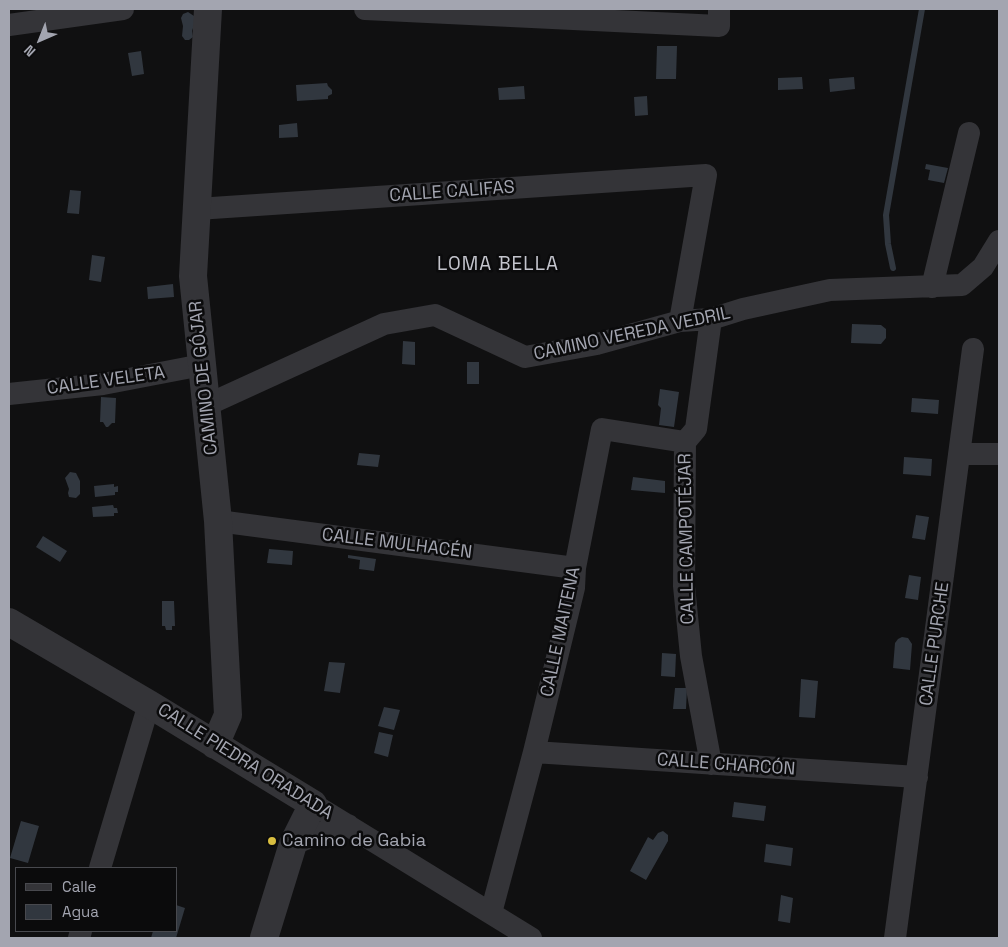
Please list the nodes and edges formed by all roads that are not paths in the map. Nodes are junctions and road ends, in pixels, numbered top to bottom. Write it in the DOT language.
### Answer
graph roads {
  1 [pos="123,9"];
  2 [pos="208,9"];
  3 [pos="365,9"];
  4 [pos="719,9"];
  5 [pos="9,26"];
  6 [pos="969,133"];
  7 [pos="197,209"];
  8 [pos="999,241"];
  9 [pos="932,287"];
  10 [pos="711,318"];
  11 [pos="680,321"];
  12 [pos="973,349"];
  13 [pos="202,365"];
  14 [pos="9,394"];
  15 [pos="207,405"];
  16 [pos="684,442"];
  17 [pos="960,454"];
  18 [pos="999,454"];
  19 [pos="218,521"];
  20 [pos="575,568"];
  21 [pos="9,624"];
  22 [pos="150,704"];
  23 [pos="214,745"];
  24 [pos="534,752"];
  25 [pos="711,764"];
  26 [pos="917,776"];
  27 [pos="307,801"];
  28 [pos="348,825"];
  29 [pos="293,844"];
  30 [pos="100,867"];
  31 [pos="492,913"];
  32 [pos="264,938"];
  33 [pos="530,938"];
  34 [pos="895,938"];
  1 -- 5 [label="street"];
  2 -- 7 [label="street, CAMINO DE GÓJAR"];
  3 -- 4 [label="street"];
  6 -- 9 [label="street"];
  7 -- 11 [label="street, CALLE CALIFAS"];
  7 -- 13 [label="street, CAMINO DE GÓJAR"];
  8 -- 9 [label="street, CAMINO VEREDA VEDRIL"];
  9 -- 10 [label="street, CAMINO VEREDA VEDRIL"];
  10 -- 11 [label="street, CAMINO VEREDA VEDRIL"];
  10 -- 16 [label="street, CALLE CAMPOTÉJAR"];
  11 -- 15 [label="street, CAMINO VEREDA VEDRIL"];
  12 -- 17 [label="street, CALLE PURCHE"];
  13 -- 14 [label="street, CALLE VELETA"];
  13 -- 15 [label="street, CAMINO DE GÓJAR"];
  15 -- 19 [label="street, CAMINO DE GÓJAR"];
  16 -- 20 [label="street, CALLE MAITENA"];
  16 -- 25 [label="street, CALLE CAMPOTÉJAR"];
  17 -- 18 [label="street"];
  17 -- 26 [label="street, CALLE PURCHE"];
  19 -- 20 [label="street, CALLE MULHACÉN"];
  19 -- 23 [label="street, CAMINO DE GÓJAR"];
  20 -- 24 [label="street, CALLE MAITENA"];
  21 -- 22 [label="street, CALLE PIEDRA ORADADA"];
  22 -- 23 [label="street, CALLE PIEDRA ORADADA"];
  22 -- 30 [label="street"];
  23 -- 27 [label="street, CALLE PIEDRA ORADADA"];
  24 -- 25 [label="street, CALLE CHARCÓN"];
  24 -- 31 [label="street, CALLE MAITENA"];
  25 -- 26 [label="street, CALLE CHARCÓN"];
  26 -- 34 [label="street, CALLE PURCHE"];
  27 -- 28 [label="street, CALLE PIEDRA ORADADA"];
  27 -- 29 [label="street"];
  28 -- 29 [label="street"];
  28 -- 31 [label="street, CALLE PIEDRA ORADADA"];
  29 -- 32 [label="street"];
  31 -- 33 [label="street, CALLE PIEDRA ORADADA"];
}
